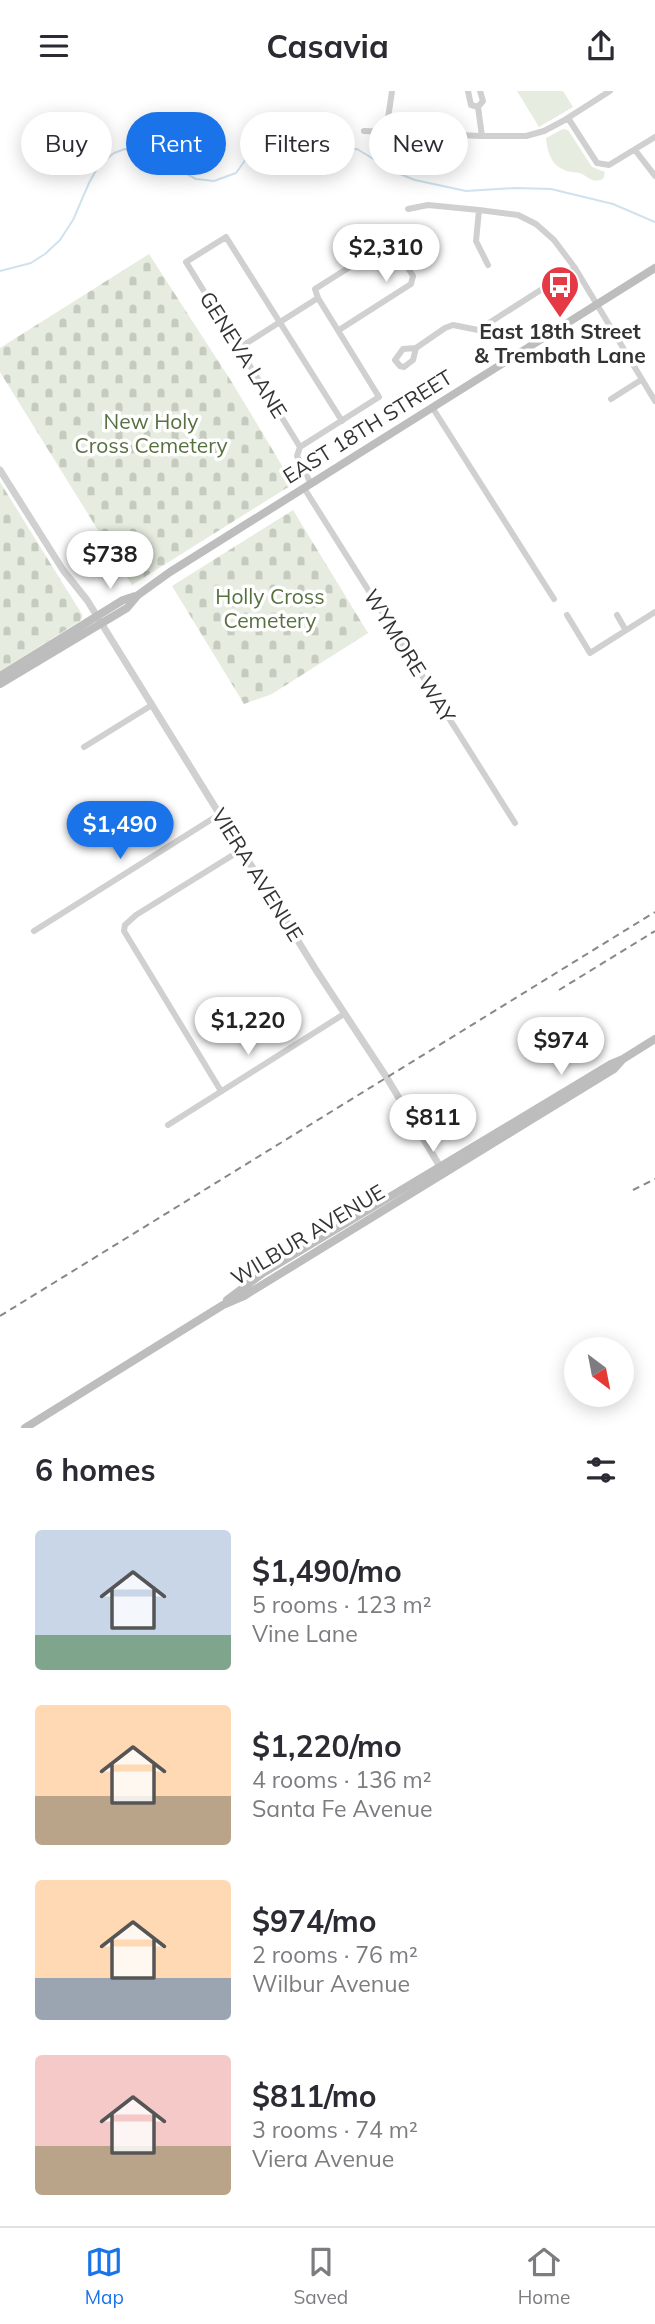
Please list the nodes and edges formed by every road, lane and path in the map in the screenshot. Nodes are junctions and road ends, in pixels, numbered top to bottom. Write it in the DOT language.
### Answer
graph roads {
  1 [pos="391,91"];
  2 [pos="468,91"];
  3 [pos="480,91"];
  4 [pos="610,91"];
  5 [pos="478,107"];
  6 [pos="388,112"];
  7 [pos="568,118"];
  8 [pos="364,131"];
  9 [pos="369,131"];
  10 [pos="468,135"];
  11 [pos="482,136"];
  12 [pos="655,137"];
  13 [pos="635,150"];
  14 [pos="655,176"];
  15 [pos="408,209"];
  16 [pos="479,210"];
  17 [pos="383,227"];
  18 [pos="391,241"];
  19 [pos="488,265"];
  20 [pos="575,268"];
  21 [pos="655,268"];
  22 [pos="318,299"];
  23 [pos="595,304"];
  24 [pos="280,323"];
  25 [pos="339,330"];
  26 [pos="239,348"];
  27 [pos="416,348"];
  28 [pos="641,380"];
  29 [pos="611,398"];
  30 [pos="655,401"];
  31 [pos="432,407"];
  32 [pos="342,421"];
  33 [pos="300,447"];
  34 [pos="0,470"];
  35 [pos="308,486"];
  36 [pos="554,599"];
  37 [pos="655,612"];
  38 [pos="567,615"];
  39 [pos="617,615"];
  40 [pos="98,620"];
  41 [pos="625,629"];
  42 [pos="0,676"];
  43 [pos="0,684"];
  44 [pos="152,705"];
  45 [pos="85,747"];
  46 [pos="220,814"];
  47 [pos="515,823"];
  48 [pos="241,850"];
  49 [pos="34,931"];
  50 [pos="344,1014"];
  51 [pos="655,1039"];
  52 [pos="221,1091"];
  53 [pos="168,1125"];
  54 [pos="443,1170"];
  55 [pos="26,1428"];
  1 -- 6 [label="street"];
  2 -- 5 [label="street"];
  3 -- 5 [label="street"];
  4 -- 7 [label="street"];
  5 -- 11 [label="street"];
  7 -- 11 [label="street"];
  7 -- 13 [label="street"];
  8 -- 9 [label="street"];
  10 -- 11 [label="street"];
  12 -- 13 [label="street"];
  13 -- 14 [label="street"];
  15 -- 16 [label="street"];
  16 -- 19 [label="street"];
  16 -- 20 [label="street"];
  17 -- 18 [label="street"];
  18 -- 22 [label="street"];
  18 -- 25 [label="street"];
  20 -- 23 [label="street"];
  20 -- 27 [label="street"];
  21 -- 23 [label="main road, EAST 18TH STREET"];
  22 -- 24 [label="street"];
  22 -- 25 [label="street"];
  23 -- 28 [label="street"];
  23 -- 31 [label="main road, EAST 18TH STREET"];
  24 -- 26 [label="street"];
  24 -- 26 [label="street, GENEVA LANE"];
  24 -- 32 [label="street"];
  25 -- 32 [label="street"];
  26 -- 33 [label="street, GENEVA LANE"];
  28 -- 29 [label="street"];
  28 -- 30 [label="street"];
  31 -- 35 [label="main road, EAST 18TH STREET"];
  31 -- 36 [label="street"];
  32 -- 33 [label="street"];
  33 -- 35 [label="street, GENEVA LANE"];
  34 -- 40 [label="street, VIERA AVENUE"];
  35 -- 40 [label="main road, EAST 18TH STREET"];
  35 -- 47 [label="street, WYMORE WAY"];
  37 -- 41 [label="street"];
  38 -- 41 [label="street"];
  39 -- 41 [label="street"];
  40 -- 42 [label="main road, EAST 18TH STREET"];
  40 -- 43 [label="main road, EAST 18TH STREET"];
  40 -- 44 [label="street, VIERA AVENUE"];
  44 -- 45 [label="street"];
  44 -- 46 [label="street, VIERA AVENUE"];
  46 -- 48 [label="street, VIERA AVENUE"];
  46 -- 49 [label="street"];
  48 -- 50 [label="street, VIERA AVENUE"];
  48 -- 52 [label="street"];
  50 -- 52 [label="street"];
  50 -- 54 [label="street, VIERA AVENUE"];
  51 -- 54 [label="main road, WILBUR AVENUE"];
  52 -- 53 [label="street"];
  54 -- 55 [label="main road, WILBUR AVENUE"];
}
